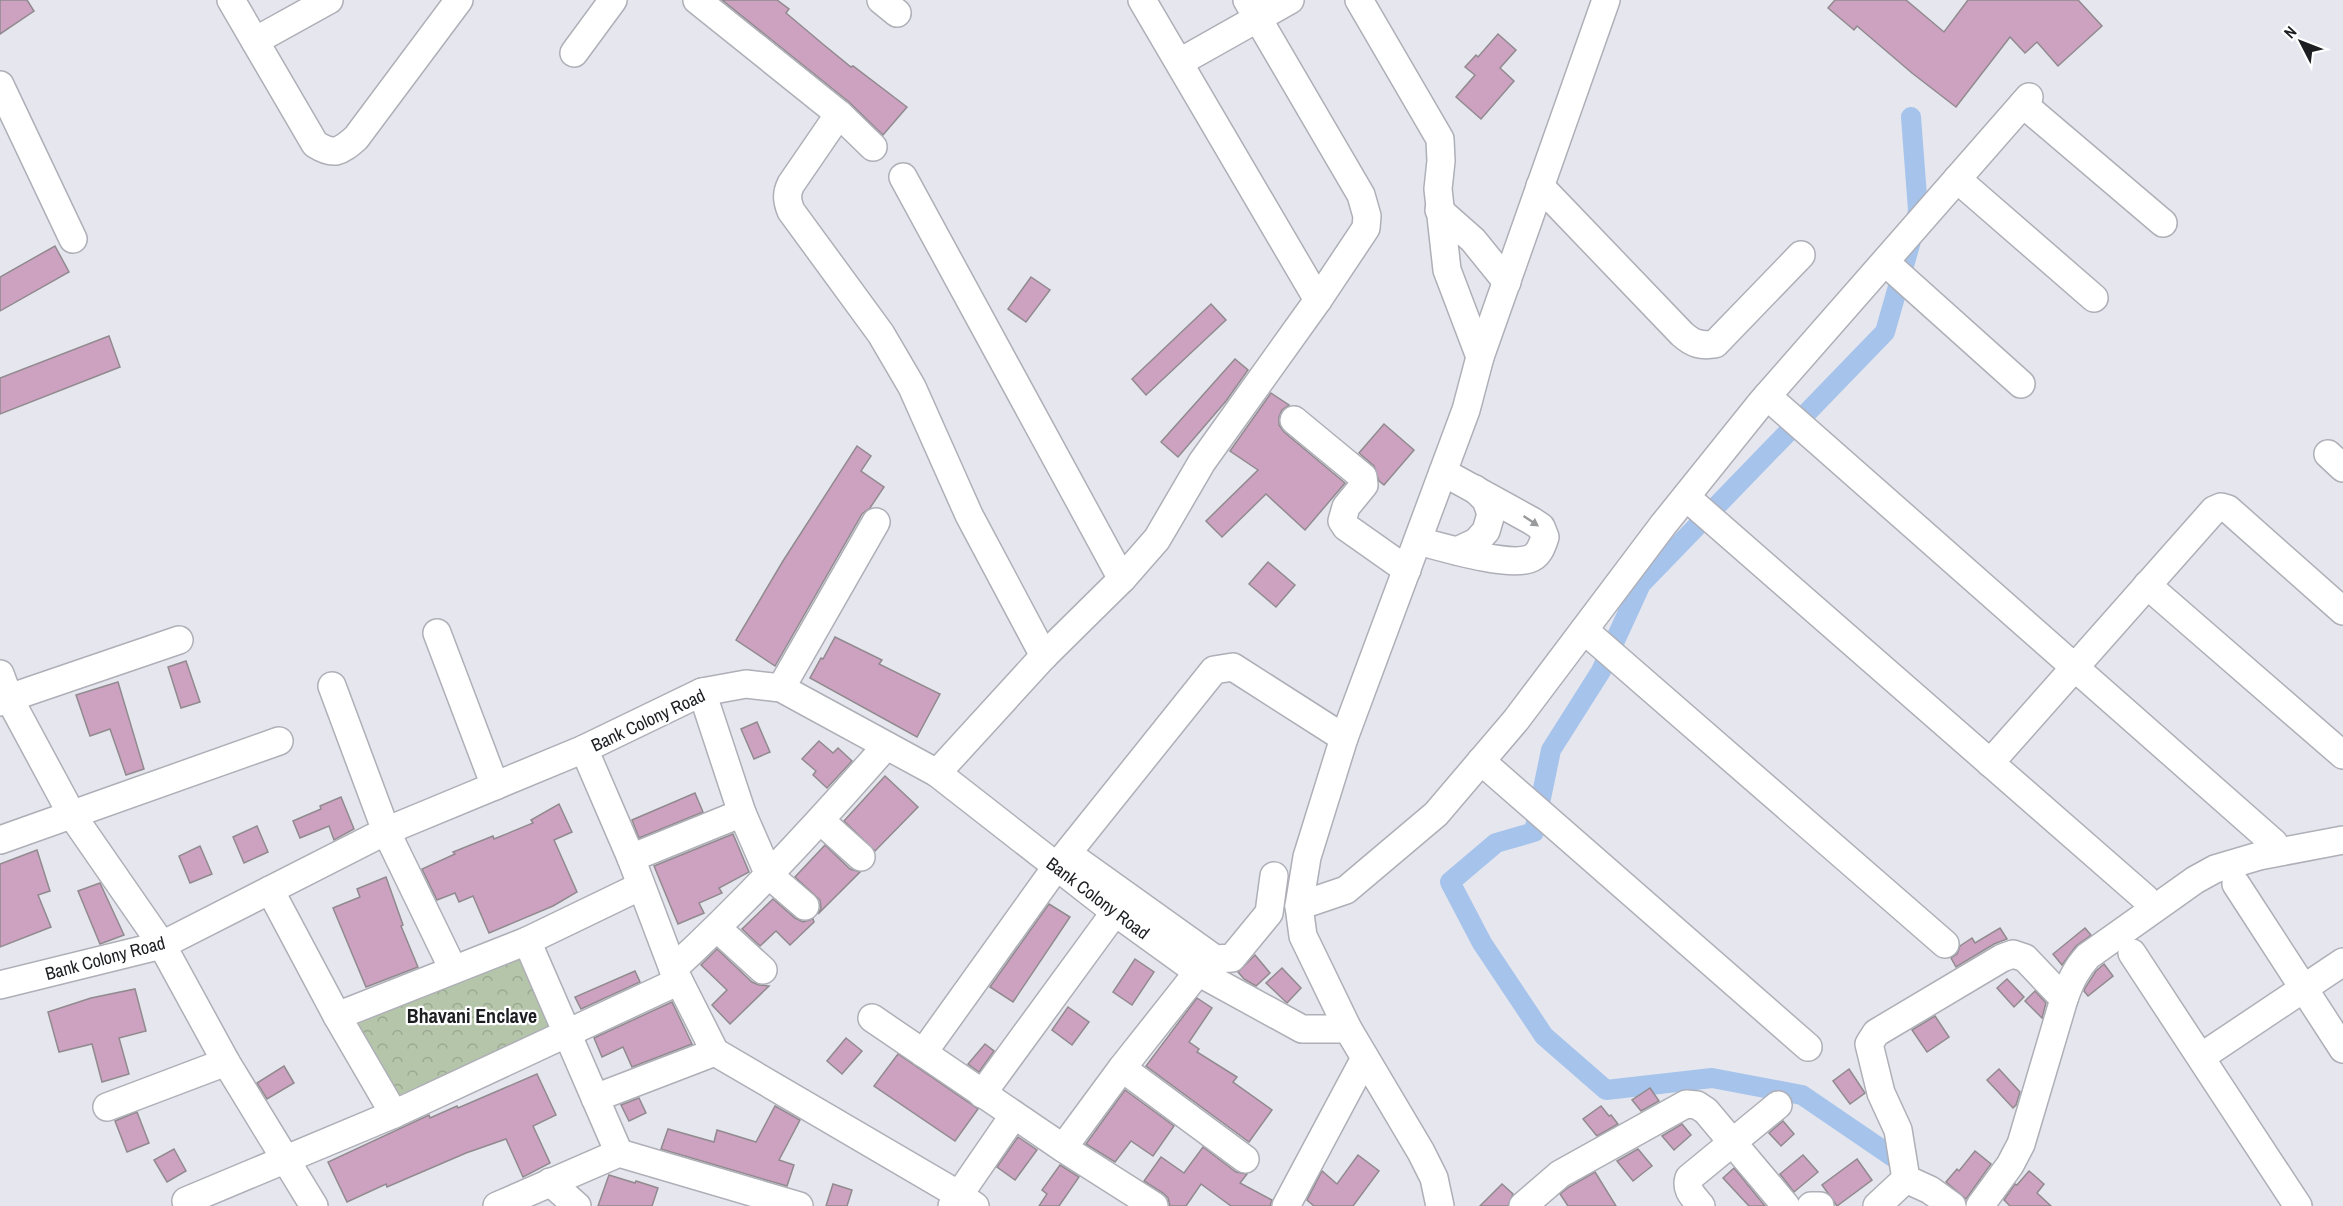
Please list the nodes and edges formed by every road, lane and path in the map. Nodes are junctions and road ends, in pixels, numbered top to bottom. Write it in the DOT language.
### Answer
graph roads {
  1 [pos="231,0"];
  2 [pos="329,0"];
  3 [pos="459,0"];
  4 [pos="613,0"];
  5 [pos="697,0"];
  6 [pos="1142,0"];
  7 [pos="1290,0"];
  8 [pos="1359,0"];
  9 [pos="1606,0"];
  10 [pos="1252,9"];
  11 [pos="255,41"];
  12 [pos="574,53"];
  13 [pos="1180,62"];
  14 [pos="0,85"];
  15 [pos="839,114"];
  16 [pos="873,147"];
  17 [pos="903,177"];
  18 [pos="1957,180"];
  19 [pos="1540,186"];
  20 [pos="1439,210"];
  21 [pos="2163,223"];
  22 [pos="73,239"];
  23 [pos="1801,255"];
  24 [pos="1885,262"];
  25 [pos="1507,282"];
  26 [pos="2094,298"];
  27 [pos="1318,300"];
  28 [pos="1480,357"];
  29 [pos="2021,384"];
  30 [pos="1767,396"];
  31 [pos="1294,420"];
  32 [pos="1443,472"];
  33 [pos="1475,489"];
  34 [pos="1686,497"];
  35 [pos="876,522"];
  36 [pos="1418,541"];
  37 [pos="1457,551"];
  38 [pos="1407,570"];
  39 [pos="1122,579"];
  40 [pos="2147,585"];
  41 [pos="2343,611"];
  42 [pos="1584,630"];
  43 [pos="438,633"];
  44 [pos="179,640"];
  45 [pos="1044,656"];
  46 [pos="2074,667"];
  47 [pos="332,686"];
  48 [pos="781,688"];
  49 [pos="3,691"];
  50 [pos="702,692"];
  51 [pos="1344,738"];
  52 [pos="279,741"];
  53 [pos="886,746"];
  54 [pos="584,749"];
  55 [pos="2343,754"];
  56 [pos="1481,761"];
  57 [pos="1990,763"];
  58 [pos="937,773"];
  59 [pos="495,786"];
  60 [pos="742,813"];
  61 [pos="72,815"];
  62 [pos="821,820"];
  63 [pos="386,831"];
  64 [pos="0,840"];
  65 [pos="2343,840"];
  66 [pos="2274,843"];
  67 [pos="861,857"];
  68 [pos="631,858"];
  69 [pos="1062,860"];
  70 [pos="769,875"];
  71 [pos="1274,876"];
  72 [pos="2236,884"];
  73 [pos="641,886"];
  74 [pos="270,890"];
  75 [pos="2145,898"];
  76 [pos="805,906"];
  77 [pos="1299,906"];
  78 [pos="1114,912"];
  79 [pos="717,928"];
  80 [pos="526,941"];
  81 [pos="1945,944"];
  82 [pos="162,945"];
  83 [pos="2132,953"];
  84 [pos="2343,962"];
  85 [pos="453,969"];
  86 [pos="763,969"];
  87 [pos="1198,972"];
  88 [pos="676,975"];
  89 [pos="0,985"];
  90 [pos="2302,987"];
  91 [pos="2064,999"];
  92 [pos="337,1016"];
  93 [pos="872,1018"];
  94 [pos="1348,1029"];
  95 [pos="568,1035"];
  96 [pos="1808,1047"];
  97 [pos="2343,1049"];
  98 [pos="715,1052"];
  99 [pos="923,1053"];
  100 [pos="2201,1057"];
  101 [pos="1365,1058"];
  102 [pos="226,1062"];
  103 [pos="1122,1068"];
  104 [pos="982,1094"];
  105 [pos="595,1098"];
  106 [pos="1778,1105"];
  107 [pos="107,1107"];
  108 [pos="394,1114"];
  109 [pos="1014,1115"];
  110 [pos="1732,1142"];
  111 [pos="1063,1148"];
  112 [pos="619,1153"];
  113 [pos="1245,1159"];
  114 [pos="287,1160"];
  115 [pos="1906,1179"];
  116 [pos="550,1182"];
  117 [pos="1117,1196"];
  118 [pos="186,1201"];
  119 [pos="962,1202"];
  120 [pos="1535,1202"];
  121 [pos="1291,1204"];
  122 [pos="314,1206"];
  123 [pos="497,1206"];
  124 [pos="577,1206"];
  125 [pos="799,1206"];
  126 [pos="1154,1206"];
  127 [pos="1440,1206"];
  128 [pos="1701,1206"];
  129 [pos="1785,1206"];
  130 [pos="1811,1206"];
  131 [pos="1820,1206"];
  132 [pos="1877,1206"];
  133 [pos="1952,1206"];
  134 [pos="1980,1206"];
  135 [pos="2298,1206"];
  1 -- 11 [label="street"];
  2 -- 11 [label="street"];
  3 -- 11 [label="street"];
  4 -- 12 [label="street"];
  5 -- 15 [label="street"];
  6 -- 13 [label="street"];
  7 -- 10 [label="street"];
  8 -- 20 [label="street"];
  9 -- 19 [label="street"];
  10 -- 13 [label="street"];
  10 -- 27 [label="street"];
  13 -- 27 [label="street"];
  14 -- 22 [label="street"];
  15 -- 16 [label="street"];
  15 -- 45 [label="street"];
  17 -- 39 [label="street"];
  18 -- 21 [label="street"];
  18 -- 24 [label="street"];
  18 -- 26 [label="street"];
  19 -- 23 [label="street"];
  19 -- 25 [label="street"];
  20 -- 25 [label="street"];
  20 -- 28 [label="street"];
  24 -- 29 [label="street"];
  24 -- 30 [label="street"];
  25 -- 28 [label="street"];
  27 -- 39 [label="street"];
  28 -- 32 [label="street"];
  30 -- 34 [label="street"];
  30 -- 46 [label="street"];
  31 -- 38 [label="street"];
  32 -- 33 [label="street"];
  32 -- 36 [label="street"];
  33 -- 37 [label="street"];
  33 -- 37 [label="street, one-way"];
  34 -- 42 [label="street"];
  34 -- 57 [label="street"];
  35 -- 48 [label="street"];
  36 -- 37 [label="street"];
  36 -- 38 [label="street"];
  38 -- 51 [label="street"];
  39 -- 45 [label="street"];
  40 -- 41 [label="street"];
  40 -- 46 [label="street"];
  40 -- 55 [label="street"];
  42 -- 56 [label="street"];
  42 -- 81 [label="street"];
  43 -- 59 [label="street"];
  44 -- 49 [label="street"];
  45 -- 58 [label="street"];
  46 -- 57 [label="street"];
  46 -- 66 [label="street"];
  47 -- 63 [label="street"];
  48 -- 50 [label="street, Bank Colony Road"];
  48 -- 53 [label="street, Bank Colony Road"];
  49 -- 61 [label="street"];
  50 -- 54 [label="street, Bank Colony Road"];
  50 -- 60 [label="street"];
  51 -- 69 [label="street"];
  51 -- 77 [label="street"];
  52 -- 61 [label="street"];
  53 -- 58 [label="street, Bank Colony Road"];
  53 -- 62 [label="street"];
  54 -- 59 [label="street, Bank Colony Road"];
  54 -- 68 [label="street"];
  56 -- 77 [label="street"];
  56 -- 96 [label="street"];
  57 -- 75 [label="street"];
  58 -- 69 [label="street, Bank Colony Road"];
  59 -- 63 [label="street, Bank Colony Road"];
  60 -- 68 [label="street"];
  60 -- 70 [label="street"];
  61 -- 64 [label="street"];
  61 -- 82 [label="street"];
  62 -- 67 [label="street"];
  62 -- 70 [label="street"];
  63 -- 74 [label="street, Bank Colony Road"];
  63 -- 85 [label="street"];
  65 -- 91 [label="street"];
  68 -- 73 [label="street"];
  69 -- 71 [label="street"];
  69 -- 78 [label="street, Bank Colony Road"];
  69 -- 99 [label="street"];
  70 -- 76 [label="street"];
  70 -- 79 [label="street"];
  72 -- 90 [label="street"];
  73 -- 80 [label="street"];
  73 -- 88 [label="street"];
  74 -- 82 [label="street, Bank Colony Road"];
  74 -- 92 [label="street"];
  77 -- 94 [label="street"];
  78 -- 87 [label="street, Bank Colony Road"];
  78 -- 104 [label="street"];
  79 -- 86 [label="street"];
  79 -- 88 [label="street"];
  80 -- 85 [label="street"];
  80 -- 95 [label="street"];
  82 -- 89 [label="street, Bank Colony Road"];
  82 -- 102 [label="street"];
  83 -- 100 [label="street"];
  84 -- 90 [label="street"];
  85 -- 92 [label="street"];
  87 -- 94 [label="street, Bank Colony Road"];
  87 -- 103 [label="street"];
  88 -- 95 [label="street"];
  88 -- 98 [label="street"];
  90 -- 97 [label="street"];
  90 -- 100 [label="street"];
  91 -- 115 [label="street"];
  91 -- 134 [label="street"];
  92 -- 108 [label="street"];
  93 -- 99 [label="street"];
  94 -- 101 [label="street"];
  95 -- 105 [label="street"];
  95 -- 108 [label="street"];
  98 -- 105 [label="street"];
  98 -- 119 [label="street"];
  99 -- 104 [label="street"];
  100 -- 135 [label="street"];
  101 -- 121 [label="street"];
  101 -- 127 [label="street"];
  102 -- 107 [label="street"];
  102 -- 114 [label="street"];
  103 -- 111 [label="street"];
  103 -- 113 [label="street"];
  104 -- 109 [label="street"];
  105 -- 112 [label="street"];
  106 -- 110 [label="street"];
  108 -- 114 [label="street"];
  109 -- 111 [label="street"];
  109 -- 119 [label="street"];
  110 -- 120 [label="street"];
  110 -- 128 [label="street"];
  110 -- 129 [label="street"];
  111 -- 117 [label="street"];
  112 -- 116 [label="street"];
  112 -- 125 [label="street"];
  114 -- 118 [label="street"];
  114 -- 122 [label="street"];
  115 -- 132 [label="street"];
  115 -- 133 [label="street"];
  116 -- 123 [label="street"];
  116 -- 124 [label="street"];
  117 -- 126 [label="street"];
  130 -- 131 [label="street"];
}
